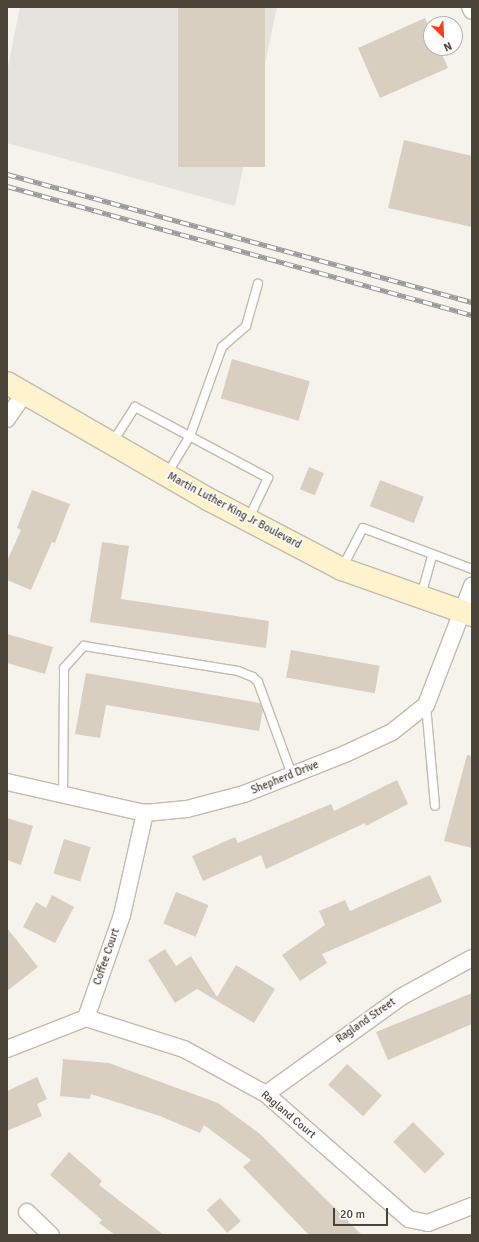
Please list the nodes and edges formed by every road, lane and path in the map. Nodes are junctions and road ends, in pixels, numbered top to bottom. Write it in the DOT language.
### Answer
graph roads {
  1 [pos="470,7"];
  2 [pos="472,11"];
  3 [pos="258,284"];
  4 [pos="16,388"];
  5 [pos="7,419"];
  6 [pos="190,436"];
  7 [pos="112,443"];
  8 [pos="167,475"];
  9 [pos="248,520"];
  10 [pos="432,556"];
  11 [pos="342,569"];
  12 [pos="472,569"];
  13 [pos="472,586"];
  14 [pos="420,598"];
  15 [pos="468,614"];
  16 [pos="426,705"];
  17 [pos="292,775"];
  18 [pos="7,782"];
  19 [pos="63,795"];
  20 [pos="435,806"];
  21 [pos="145,813"];
  22 [pos="472,958"];
  23 [pos="86,1018"];
  24 [pos="7,1049"];
  25 [pos="266,1094"];
  26 [pos="472,1206"];
  27 [pos="27,1212"];
  28 [pos="51,1235"];
  1 -- 2 [label="street"];
  3 -- 6 [label="lane"];
  4 -- 5 [label="street"];
  4 -- 7 [label="main road, Martin Luther King Jr Boulevard"];
  6 -- 7 [label="lane"];
  6 -- 8 [label="lane"];
  6 -- 9 [label="lane"];
  7 -- 8 [label="main road, Martin Luther King Jr Boulevard"];
  8 -- 9 [label="main road, Martin Luther King Jr Boulevard"];
  9 -- 11 [label="main road, Martin Luther King Jr Boulevard"];
  10 -- 11 [label="lane"];
  10 -- 12 [label="lane"];
  10 -- 14 [label="lane"];
  11 -- 14 [label="main road, Martin Luther King Jr Boulevard"];
  13 -- 15 [label="street, Shepherd Drive"];
  14 -- 15 [label="main road, Martin Luther King Jr Boulevard"];
  15 -- 16 [label="street, Shepherd Drive"];
  16 -- 17 [label="street, Shepherd Drive"];
  16 -- 20 [label="lane"];
  17 -- 19 [label="lane"];
  17 -- 21 [label="street, Shepherd Drive"];
  18 -- 19 [label="street, Shepherd Drive"];
  19 -- 21 [label="street, Shepherd Drive"];
  21 -- 23 [label="street, Coffee Court"];
  22 -- 25 [label="street, Ragland Street"];
  23 -- 24 [label="street"];
  23 -- 25 [label="street, Ragland Court"];
  25 -- 26 [label="street, Ragland Court"];
  27 -- 28 [label="street"];
}
